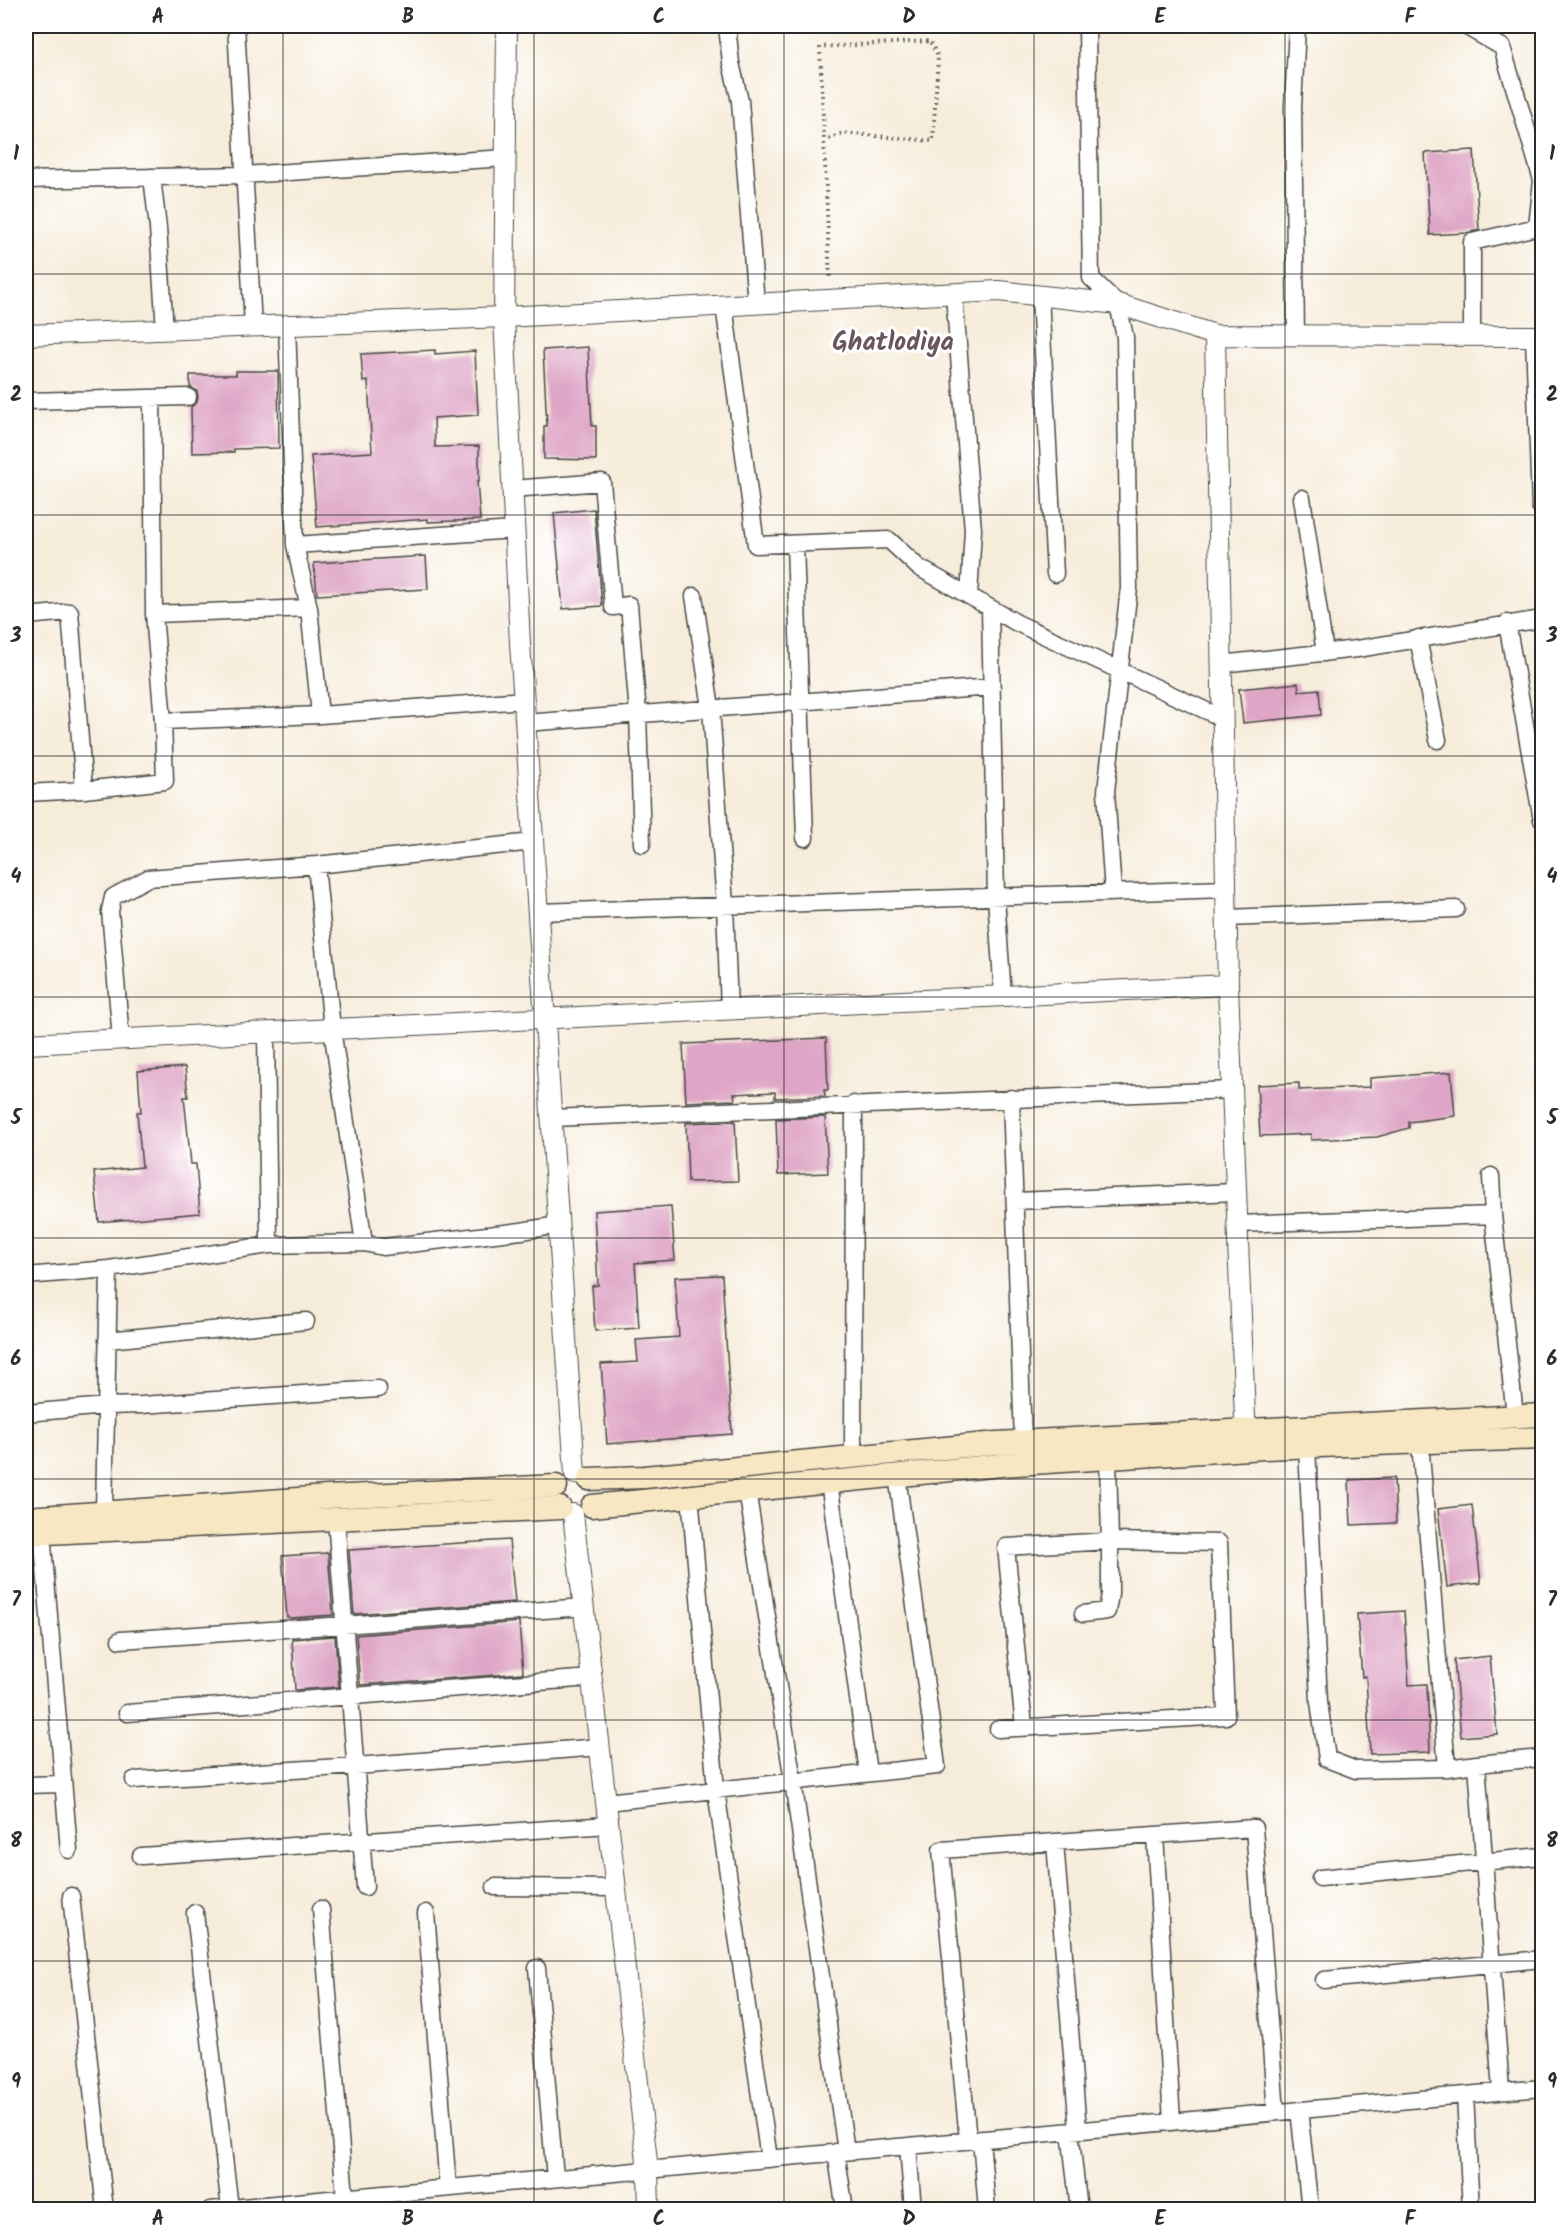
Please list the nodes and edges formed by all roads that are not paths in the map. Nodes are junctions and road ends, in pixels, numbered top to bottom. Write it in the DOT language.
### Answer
graph roads {
  1 [pos="236,26"];
  2 [pos="507,26"];
  3 [pos="727,26"];
  4 [pos="1087,26"];
  5 [pos="1297,26"];
  6 [pos="1466,26"];
  7 [pos="506,158"];
  8 [pos="244,176"];
  9 [pos="152,177"];
  10 [pos="26,180"];
  11 [pos="954,294"];
  12 [pos="1040,296"];
  13 [pos="756,304"];
  14 [pos="1118,304"];
  15 [pos="724,305"];
  16 [pos="504,317"];
  17 [pos="287,325"];
  18 [pos="253,326"];
  19 [pos="165,330"];
  20 [pos="26,335"];
  21 [pos="1215,335"];
  22 [pos="1296,335"];
  23 [pos="1472,336"];
  24 [pos="1538,336"];
  25 [pos="188,397"];
  26 [pos="152,398"];
  27 [pos="26,401"];
  28 [pos="512,489"];
  29 [pos="1302,498"];
  30 [pos="1540,506"];
  31 [pos="514,530"];
  32 [pos="795,544"];
  33 [pos="296,545"];
  34 [pos="1055,574"];
  35 [pos="694,596"];
  36 [pos="969,596"];
  37 [pos="309,608"];
  38 [pos="990,608"];
  39 [pos="154,614"];
  40 [pos="26,616"];
  41 [pos="1542,619"];
  42 [pos="1507,623"];
  43 [pos="1419,638"];
  44 [pos="1325,653"];
  45 [pos="1221,664"];
  46 [pos="1119,670"];
  47 [pos="992,687"];
  48 [pos="524,700"];
  49 [pos="799,702"];
  50 [pos="711,708"];
  51 [pos="638,714"];
  52 [pos="321,715"];
  53 [pos="1222,718"];
  54 [pos="163,721"];
  55 [pos="525,723"];
  56 [pos="1438,740"];
  57 [pos="84,790"];
  58 [pos="26,793"];
  59 [pos="1542,820"];
  60 [pos="805,838"];
  61 [pos="533,842"];
  62 [pos="642,844"];
  63 [pos="316,865"];
  64 [pos="1226,889"];
  65 [pos="1113,893"];
  66 [pos="996,897"];
  67 [pos="725,905"];
  68 [pos="1456,909"];
  69 [pos="538,912"];
  70 [pos="1226,918"];
  71 [pos="1228,985"];
  72 [pos="1003,996"];
  73 [pos="729,1010"];
  74 [pos="545,1019"];
  75 [pos="332,1029"];
  76 [pos="266,1032"];
  77 [pos="121,1040"];
  78 [pos="26,1044"];
  79 [pos="1232,1090"];
  80 [pos="1011,1098"];
  81 [pos="854,1104"];
  82 [pos="552,1118"];
  83 [pos="1491,1176"];
  84 [pos="1236,1192"];
  85 [pos="1015,1201"];
  86 [pos="1493,1215"];
  87 [pos="1237,1224"];
  88 [pos="559,1225"];
  89 [pos="364,1243"];
  90 [pos="269,1245"];
  91 [pos="109,1269"];
  92 [pos="26,1276"];
  93 [pos="306,1321"];
  94 [pos="107,1340"];
  95 [pos="378,1389"];
  96 [pos="106,1406"];
  97 [pos="26,1413"];
  98 [pos="1542,1415"];
  99 [pos="1515,1416"];
  100 [pos="1542,1438"];
  101 [pos="1246,1440"];
  102 [pos="1023,1442"];
  103 [pos="1420,1442"];
  104 [pos="1307,1447"];
  105 [pos="854,1457"];
  106 [pos="1108,1458"];
  107 [pos="897,1475"];
  108 [pos="829,1481"];
  109 [pos="747,1490"];
  110 [pos="574,1494"];
  111 [pos="690,1495"];
  112 [pos="104,1512"];
  113 [pos="26,1518"];
  114 [pos="336,1519"];
  115 [pos="34,1534"];
  116 [pos="1110,1541"];
  117 [pos="584,1607"];
  118 [pos="1083,1614"];
  119 [pos="345,1625"];
  120 [pos="120,1640"];
  121 [pos="592,1678"];
  122 [pos="350,1695"];
  123 [pos="128,1713"];
  124 [pos="1024,1727"];
  125 [pos="998,1729"];
  126 [pos="600,1747"];
  127 [pos="1542,1758"];
  128 [pos="1478,1764"];
  129 [pos="356,1766"];
  130 [pos="1447,1768"];
  131 [pos="868,1773"];
  132 [pos="134,1780"];
  133 [pos="793,1781"];
  134 [pos="63,1784"];
  135 [pos="26,1785"];
  136 [pos="716,1790"];
  137 [pos="606,1802"];
  138 [pos="609,1825"];
  139 [pos="1155,1835"];
  140 [pos="362,1841"];
  141 [pos="1055,1842"];
  142 [pos="69,1850"];
  143 [pos="141,1856"];
  144 [pos="1542,1856"];
  145 [pos="1485,1862"];
  146 [pos="1320,1878"];
  147 [pos="365,1887"];
  148 [pos="495,1887"];
  149 [pos="616,1888"];
  150 [pos="71,1896"];
  151 [pos="321,1909"];
  152 [pos="195,1913"];
  153 [pos="426,1913"];
  154 [pos="1542,1959"];
  155 [pos="1492,1963"];
  156 [pos="537,1968"];
  157 [pos="1324,1980"];
  158 [pos="1542,2088"];
  159 [pos="1501,2091"];
  160 [pos="1465,2095"];
  161 [pos="1299,2110"];
  162 [pos="1276,2112"];
  163 [pos="1172,2122"];
  164 [pos="1074,2131"];
  165 [pos="974,2140"];
  166 [pos="908,2146"];
  167 [pos="841,2152"];
  168 [pos="769,2159"];
  169 [pos="648,2170"];
  170 [pos="555,2178"];
  171 [pos="448,2188"];
  172 [pos="345,2197"];
  173 [pos="230,2208"];
  174 [pos="105,2210"];
  175 [pos="210,2210"];
  176 [pos="649,2210"];
  177 [pos="844,2210"];
  178 [pos="913,2210"];
  179 [pos="987,2210"];
  180 [pos="1079,2210"];
  181 [pos="1310,2210"];
  182 [pos="1471,2210"];
  1 -- 8 [label="street"];
  2 -- 7 [label="street"];
  3 -- 13 [label="street"];
  4 -- 14 [label="street"];
  5 -- 22 [label="street"];
  6 -- 23 [label="street"];
  7 -- 8 [label="street"];
  7 -- 16 [label="street"];
  8 -- 9 [label="street"];
  8 -- 18 [label="street"];
  9 -- 10 [label="street"];
  9 -- 19 [label="street"];
  11 -- 12 [label="street"];
  11 -- 13 [label="street"];
  11 -- 36 [label="street"];
  12 -- 14 [label="street"];
  12 -- 34 [label="street"];
  13 -- 15 [label="street"];
  14 -- 21 [label="street"];
  14 -- 46 [label="street"];
  15 -- 16 [label="street"];
  15 -- 32 [label="street"];
  16 -- 17 [label="street"];
  16 -- 28 [label="street"];
  17 -- 18 [label="street"];
  17 -- 33 [label="street"];
  18 -- 19 [label="street"];
  19 -- 20 [label="street"];
  21 -- 22 [label="street"];
  21 -- 45 [label="street"];
  22 -- 23 [label="street"];
  23 -- 24 [label="street"];
  24 -- 30 [label="street"];
  25 -- 26 [label="street"];
  26 -- 27 [label="street"];
  26 -- 39 [label="street"];
  28 -- 31 [label="street"];
  28 -- 51 [label="street"];
  29 -- 44 [label="street"];
  31 -- 33 [label="street"];
  31 -- 48 [label="street"];
  32 -- 36 [label="street"];
  32 -- 49 [label="street"];
  33 -- 37 [label="street"];
  35 -- 50 [label="street"];
  36 -- 38 [label="street"];
  37 -- 39 [label="street"];
  37 -- 52 [label="street"];
  38 -- 46 [label="street"];
  38 -- 47 [label="street"];
  39 -- 54 [label="street"];
  40 -- 57 [label="street"];
  41 -- 42 [label="street"];
  42 -- 43 [label="street"];
  42 -- 59 [label="street"];
  43 -- 44 [label="street"];
  43 -- 56 [label="street"];
  44 -- 45 [label="street"];
  45 -- 53 [label="street"];
  46 -- 53 [label="street"];
  46 -- 65 [label="street"];
  47 -- 49 [label="street"];
  47 -- 66 [label="street"];
  48 -- 52 [label="street"];
  48 -- 55 [label="street"];
  49 -- 50 [label="street"];
  49 -- 60 [label="street"];
  50 -- 51 [label="street"];
  50 -- 67 [label="street"];
  51 -- 55 [label="street"];
  51 -- 62 [label="street"];
  52 -- 54 [label="street"];
  53 -- 64 [label="street"];
  54 -- 57 [label="street"];
  55 -- 61 [label="street"];
  57 -- 58 [label="street"];
  61 -- 63 [label="street"];
  61 -- 69 [label="street"];
  63 -- 75 [label="street"];
  63 -- 77 [label="street"];
  64 -- 65 [label="street"];
  64 -- 70 [label="street"];
  65 -- 66 [label="street"];
  66 -- 67 [label="street"];
  66 -- 72 [label="street"];
  67 -- 69 [label="street"];
  67 -- 73 [label="street"];
  68 -- 70 [label="street"];
  69 -- 74 [label="street"];
  70 -- 71 [label="street"];
  71 -- 72 [label="street"];
  71 -- 79 [label="street"];
  72 -- 73 [label="street"];
  73 -- 74 [label="street"];
  74 -- 75 [label="street"];
  74 -- 82 [label="street"];
  75 -- 76 [label="street"];
  75 -- 89 [label="street"];
  76 -- 77 [label="street"];
  76 -- 90 [label="street"];
  77 -- 78 [label="street"];
  79 -- 80 [label="street"];
  79 -- 84 [label="street"];
  80 -- 81 [label="street"];
  80 -- 85 [label="street"];
  81 -- 82 [label="street"];
  81 -- 105 [label="street"];
  82 -- 88 [label="street"];
  83 -- 86 [label="street"];
  84 -- 85 [label="street"];
  84 -- 87 [label="street"];
  85 -- 102 [label="street"];
  86 -- 87 [label="street"];
  86 -- 99 [label="street"];
  87 -- 101 [label="street"];
  88 -- 89 [label="street"];
  88 -- 110 [label="street"];
  89 -- 90 [label="street"];
  90 -- 91 [label="street"];
  91 -- 92 [label="street"];
  91 -- 94 [label="street"];
  93 -- 94 [label="street"];
  94 -- 96 [label="street"];
  95 -- 96 [label="street"];
  96 -- 97 [label="street"];
  96 -- 112 [label="street"];
  98 -- 99 [label="main road"];
  99 -- 101 [label="main road"];
  100 -- 103 [label="main road"];
  101 -- 102 [label="main road"];
  101 -- 104 [label="main road"];
  101 -- 106 [label="main road"];
  102 -- 105 [label="main road"];
  103 -- 104 [label="main road"];
  103 -- 130 [label="street"];
  104 -- 130 [label="street"];
  105 -- 110 [label="main road"];
  106 -- 107 [label="main road"];
  106 -- 116 [label="street"];
  107 -- 108 [label="main road"];
  107 -- 131 [label="street"];
  108 -- 109 [label="main road"];
  108 -- 131 [label="street"];
  109 -- 111 [label="main road"];
  109 -- 133 [label="street"];
  110 -- 111 [label="main road"];
  110 -- 112 [label="main road"];
  110 -- 114 [label="main road"];
  110 -- 117 [label="street"];
  111 -- 136 [label="street"];
  112 -- 113 [label="main road"];
  114 -- 115 [label="main road"];
  114 -- 119 [label="street"];
  115 -- 134 [label="street"];
  116 -- 118 [label="street"];
  116 -- 124 [label="street"];
  116 -- 124 [label="street"];
  117 -- 119 [label="street"];
  117 -- 121 [label="street"];
  119 -- 120 [label="street"];
  119 -- 122 [label="street"];
  121 -- 122 [label="street"];
  121 -- 126 [label="street"];
  122 -- 123 [label="street"];
  122 -- 129 [label="street"];
  124 -- 125 [label="street"];
  126 -- 129 [label="street"];
  126 -- 137 [label="street"];
  127 -- 128 [label="street"];
  128 -- 130 [label="street"];
  128 -- 145 [label="street"];
  129 -- 132 [label="street"];
  129 -- 140 [label="street"];
  131 -- 133 [label="street"];
  133 -- 136 [label="street"];
  133 -- 167 [label="street"];
  134 -- 135 [label="street"];
  134 -- 142 [label="street"];
  136 -- 137 [label="street"];
  136 -- 168 [label="street"];
  137 -- 138 [label="street"];
  138 -- 140 [label="street"];
  138 -- 149 [label="street"];
  139 -- 141 [label="street"];
  139 -- 162 [label="street"];
  139 -- 163 [label="street"];
  140 -- 143 [label="street"];
  140 -- 147 [label="street"];
  141 -- 164 [label="street"];
  141 -- 165 [label="street"];
  144 -- 145 [label="street"];
  145 -- 146 [label="street"];
  145 -- 155 [label="street"];
  148 -- 149 [label="street"];
  149 -- 169 [label="street"];
  150 -- 174 [label="street"];
  151 -- 172 [label="street"];
  152 -- 173 [label="street"];
  153 -- 171 [label="street"];
  154 -- 155 [label="street"];
  155 -- 157 [label="street"];
  155 -- 159 [label="street"];
  156 -- 170 [label="street"];
  158 -- 159 [label="street"];
  159 -- 160 [label="street"];
  160 -- 161 [label="street"];
  160 -- 182 [label="street"];
  161 -- 162 [label="street"];
  161 -- 181 [label="street"];
  162 -- 163 [label="street"];
  163 -- 164 [label="street"];
  164 -- 165 [label="street"];
  164 -- 180 [label="street"];
  165 -- 166 [label="street"];
  165 -- 179 [label="street"];
  166 -- 167 [label="street"];
  166 -- 178 [label="street"];
  167 -- 168 [label="street"];
  167 -- 177 [label="street"];
  168 -- 169 [label="street"];
  169 -- 170 [label="street"];
  169 -- 176 [label="street"];
  170 -- 171 [label="street"];
  171 -- 172 [label="street"];
  172 -- 173 [label="street"];
  173 -- 175 [label="street"];
}
